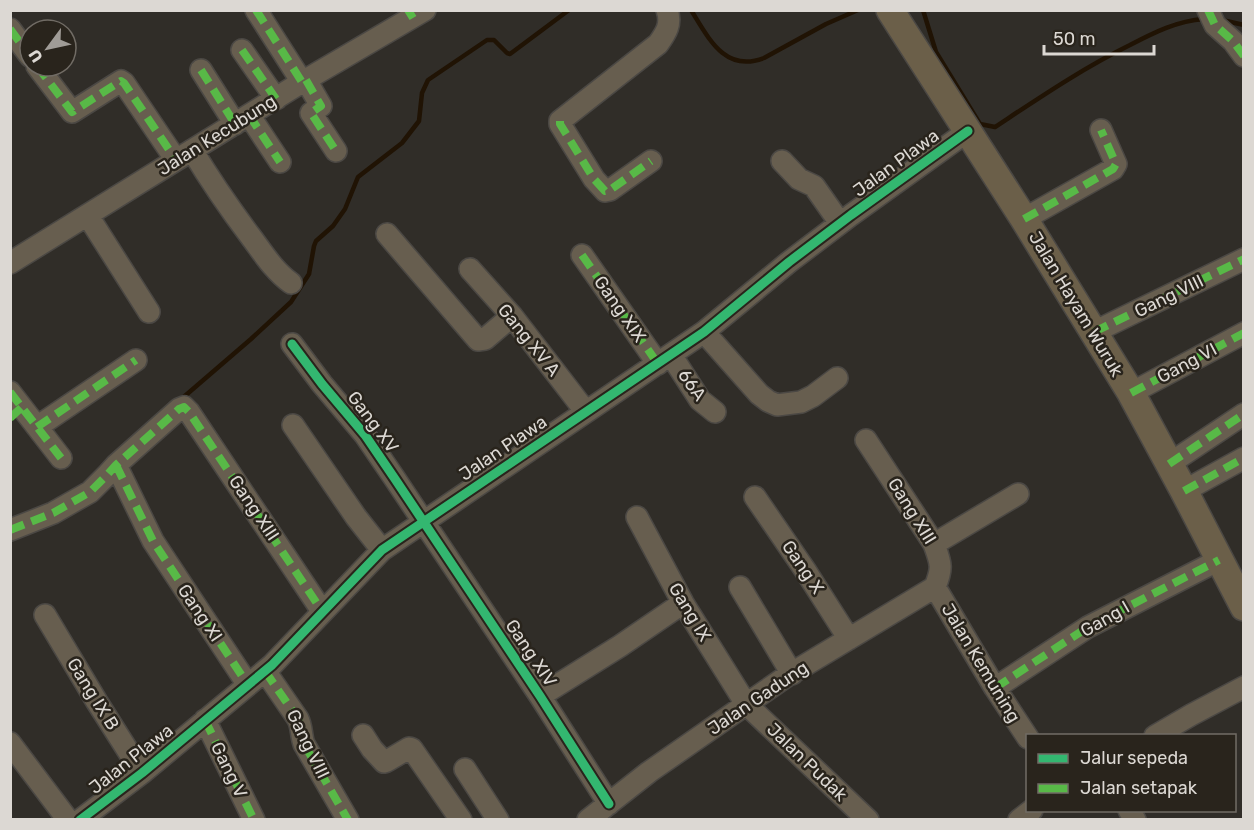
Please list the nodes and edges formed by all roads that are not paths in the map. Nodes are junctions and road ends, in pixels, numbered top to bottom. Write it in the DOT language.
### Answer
graph roads {
  1 [pos="256,10"];
  2 [pos="667,10"];
  3 [pos="415,13"];
  4 [pos="892,13"];
  5 [pos="1211,16"];
  6 [pos="242,50"];
  7 [pos="1244,56"];
  8 [pos="201,70"];
  9 [pos="47,78"];
  10 [pos="304,81"];
  11 [pos="276,99"];
  12 [pos="242,120"];
  13 [pos="1101,130"];
  14 [pos="968,131"];
  15 [pos="336,151"];
  16 [pos="184,155"];
  17 [pos="651,161"];
  18 [pos="782,161"];
  19 [pos="280,162"];
  20 [pos="88,216"];
  21 [pos="1024,219"];
  22 [pos="840,223"];
  23 [pos="387,234"];
  24 [pos="582,255"];
  25 [pos="1244,259"];
  26 [pos="10,263"];
  27 [pos="470,269"];
  28 [pos="291,283"];
  29 [pos="150,312"];
  30 [pos="512,316"];
  31 [pos="704,332"];
  32 [pos="1094,332"];
  33 [pos="1244,333"];
  34 [pos="292,344"];
  35 [pos="136,360"];
  36 [pos="664,360"];
  37 [pos="837,378"];
  38 [pos="1131,393"];
  39 [pos="14,405"];
  40 [pos="586,412"];
  41 [pos="715,412"];
  42 [pos="1244,414"];
  43 [pos="293,425"];
  44 [pos="37,427"];
  45 [pos="866,440"];
  46 [pos="61,458"];
  47 [pos="1244,458"];
  48 [pos="1169,464"];
  49 [pos="116,465"];
  50 [pos="1184,491"];
  51 [pos="1018,494"];
  52 [pos="755,497"];
  53 [pos="637,517"];
  54 [pos="424,522"];
  55 [pos="10,530"];
  56 [pos="934,544"];
  57 [pos="382,550"];
  58 [pos="1219,560"];
  59 [pos="740,587"];
  60 [pos="935,587"];
  61 [pos="683,603"];
  62 [pos="1244,607"];
  63 [pos="322,611"];
  64 [pos="45,615"];
  65 [pos="849,639"];
  66 [pos="265,671"];
  67 [pos="792,674"];
  68 [pos="248,685"];
  69 [pos="1244,687"];
  70 [pos="995,688"];
  71 [pos="540,696"];
  72 [pos="746,704"];
  73 [pos="204,720"];
  74 [pos="1157,734"];
  75 [pos="363,735"];
  76 [pos="1026,735"];
  77 [pos="10,743"];
  78 [pos="465,769"];
  79 [pos="142,773"];
  80 [pos="609,804"];
  81 [pos="68,819"];
  82 [pos="80,819"];
  83 [pos="254,819"];
  84 [pos="348,819"];
  85 [pos="461,819"];
  86 [pos="498,819"];
  87 [pos="588,819"];
  88 [pos="868,819"];
  1 -- 10 [label="street"];
  2 -- 17 [label="street"];
  3 -- 10 [label="street, Jalan Kecubung"];
  4 -- 14 [label="main road, Jalan Hayam Wuruk"];
  5 -- 7 [label="street"];
  6 -- 11 [label="street"];
  8 -- 12 [label="street"];
  9 -- 16 [label="street"];
  10 -- 11 [label="street, Jalan Kecubung"];
  10 -- 15 [label="street"];
  11 -- 12 [label="street, Jalan Kecubung"];
  12 -- 16 [label="street, Jalan Kecubung"];
  12 -- 19 [label="street"];
  13 -- 21 [label="street"];
  14 -- 21 [label="main road, Jalan Hayam Wuruk"];
  14 -- 22 [label="street, Jalan Plawa"];
  16 -- 20 [label="street, Jalan Kecubung"];
  16 -- 28 [label="street"];
  18 -- 22 [label="street"];
  20 -- 26 [label="street, Jalan Kecubung"];
  20 -- 29 [label="street"];
  21 -- 32 [label="main road, Jalan Hayam Wuruk"];
  22 -- 31 [label="street, Jalan Plawa"];
  23 -- 30 [label="street"];
  24 -- 36 [label="street, Gang XIX"];
  25 -- 32 [label="street, Gang VIII"];
  27 -- 30 [label="street, Gang XV A"];
  30 -- 40 [label="street, Gang XV A"];
  31 -- 36 [label="street, Jalan Plawa"];
  31 -- 37 [label="street"];
  32 -- 38 [label="main road, Jalan Hayam Wuruk"];
  33 -- 38 [label="street, Gang VI"];
  34 -- 54 [label="street, Gang XV"];
  35 -- 44 [label="street"];
  36 -- 40 [label="street, Jalan Plawa"];
  36 -- 41 [label="street, 66A"];
  38 -- 48 [label="main road, Jalan Hayam Wuruk"];
  39 -- 44 [label="street"];
  40 -- 54 [label="street, Jalan Plawa"];
  42 -- 48 [label="street"];
  43 -- 57 [label="street"];
  44 -- 46 [label="street"];
  45 -- 56 [label="street, Gang XIII"];
  47 -- 50 [label="street"];
  48 -- 50 [label="main road, Jalan Hayam Wuruk"];
  49 -- 55 [label="street"];
  49 -- 63 [label="street, Gang XIII"];
  49 -- 68 [label="street, Gang XI"];
  50 -- 58 [label="main road, Jalan Hayam Wuruk"];
  51 -- 56 [label="street"];
  52 -- 65 [label="street, Gang X"];
  53 -- 61 [label="street, Gang IX"];
  54 -- 57 [label="street, Jalan Plawa"];
  54 -- 71 [label="street, Gang XIV"];
  56 -- 60 [label="street, Gang XIII"];
  57 -- 63 [label="street, Jalan Plawa"];
  58 -- 62 [label="main road, Jalan Hayam Wuruk"];
  58 -- 70 [label="street, Gang I"];
  59 -- 67 [label="street"];
  60 -- 65 [label="street, Jalan Gadung"];
  60 -- 70 [label="street, Jalan Kemuning"];
  61 -- 71 [label="street"];
  61 -- 72 [label="street, Gang IX"];
  63 -- 66 [label="street, Jalan Plawa"];
  64 -- 79 [label="street, Gang IX B"];
  65 -- 67 [label="street, Jalan Gadung"];
  66 -- 68 [label="street, Jalan Plawa"];
  66 -- 84 [label="street, Gang VIII"];
  67 -- 72 [label="street, Jalan Gadung"];
  68 -- 73 [label="street, Jalan Plawa"];
  69 -- 74 [label="street"];
  70 -- 76 [label="street, Jalan Kemuning"];
  71 -- 80 [label="street, Gang XIV"];
  72 -- 80 [label="street, Jalan Gadung"];
  72 -- 88 [label="street, Jalan Pudak"];
  73 -- 79 [label="street, Jalan Plawa"];
  73 -- 83 [label="street, Gang V"];
  75 -- 85 [label="street"];
  77 -- 81 [label="street"];
  78 -- 86 [label="street"];
  79 -- 82 [label="street, Jalan Plawa"];
  80 -- 87 [label="street, Jalan Gadung"];
}
